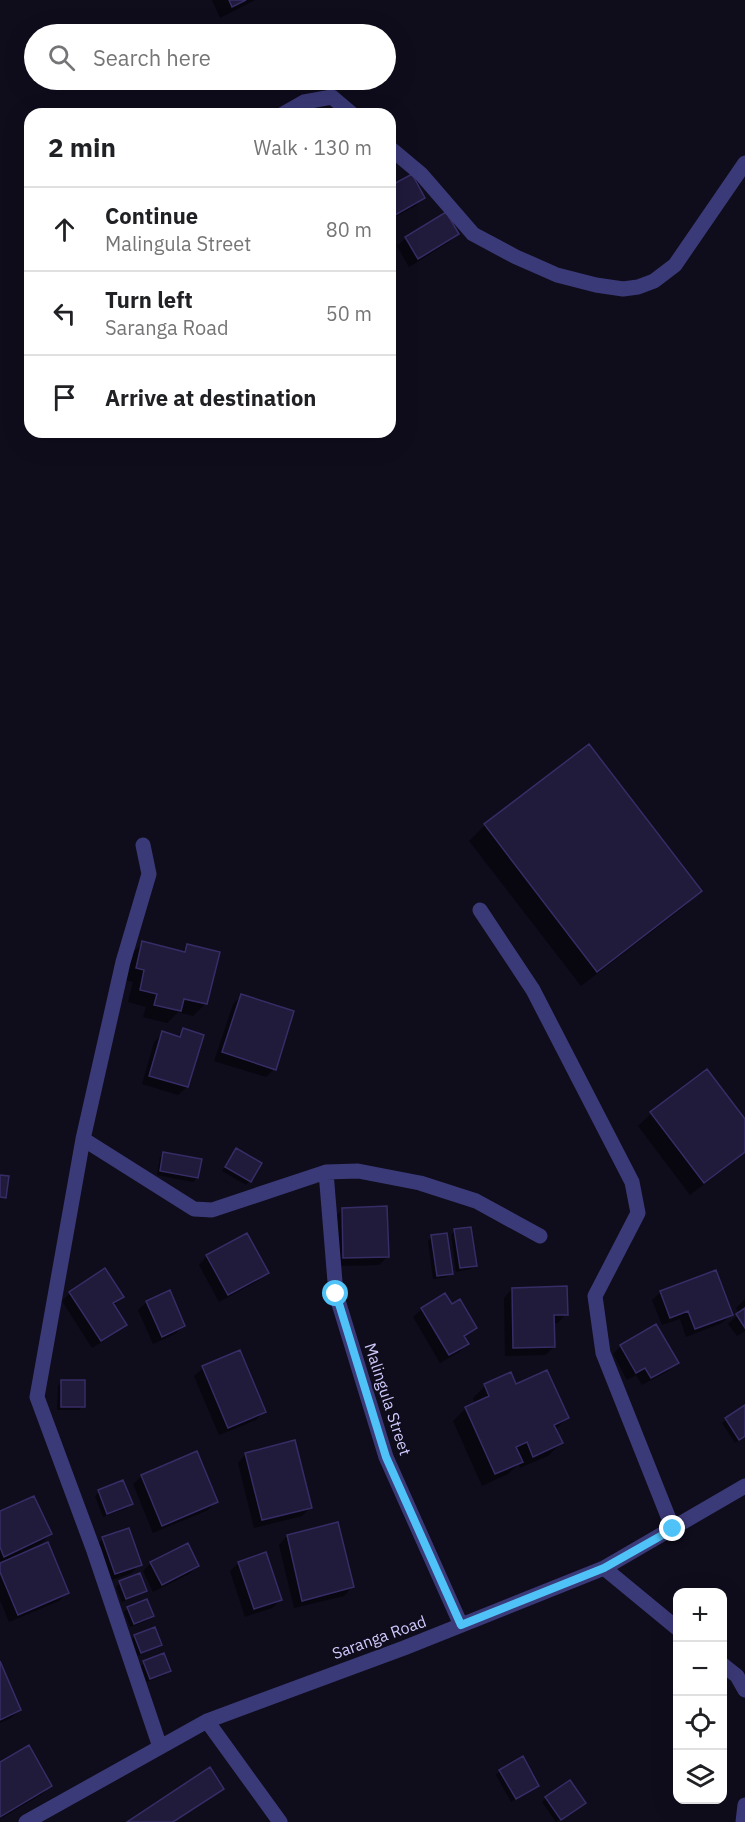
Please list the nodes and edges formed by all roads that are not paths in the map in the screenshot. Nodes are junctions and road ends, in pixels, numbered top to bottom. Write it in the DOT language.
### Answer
graph roads {
  1 [pos="294,108"];
  2 [pos="345,108"];
  3 [pos="396,153"];
  4 [pos="745,163"];
  5 [pos="143,845"];
  6 [pos="480,910"];
  7 [pos="83,1139"];
  8 [pos="326,1172"];
  9 [pos="540,1236"];
  10 [pos="745,1486"];
  11 [pos="673,1529"];
  12 [pos="604,1568"];
  13 [pos="461,1625"];
  14 [pos="673,1625"];
  15 [pos="727,1668"];
  16 [pos="745,1690"];
  17 [pos="207,1720"];
  18 [pos="160,1747"];
  19 [pos="745,1805"];
  20 [pos="26,1822"];
  21 [pos="280,1822"];
  22 [pos="742,1822"];
  1 -- 2 [label="street"];
  3 -- 4 [label="street"];
  5 -- 7 [label="street"];
  6 -- 11 [label="street"];
  7 -- 8 [label="street"];
  7 -- 18 [label="street"];
  8 -- 9 [label="street"];
  8 -- 13 [label="street, Malingula Street"];
  10 -- 11 [label="street, Saranga Road"];
  11 -- 12 [label="street, Saranga Road"];
  12 -- 13 [label="street, Saranga Road"];
  12 -- 14 [label="street"];
  13 -- 17 [label="street, Saranga Road"];
  15 -- 16 [label="street"];
  17 -- 18 [label="street, Saranga Road"];
  17 -- 21 [label="street"];
  18 -- 20 [label="street, Saranga Road"];
  19 -- 22 [label="street"];
}
